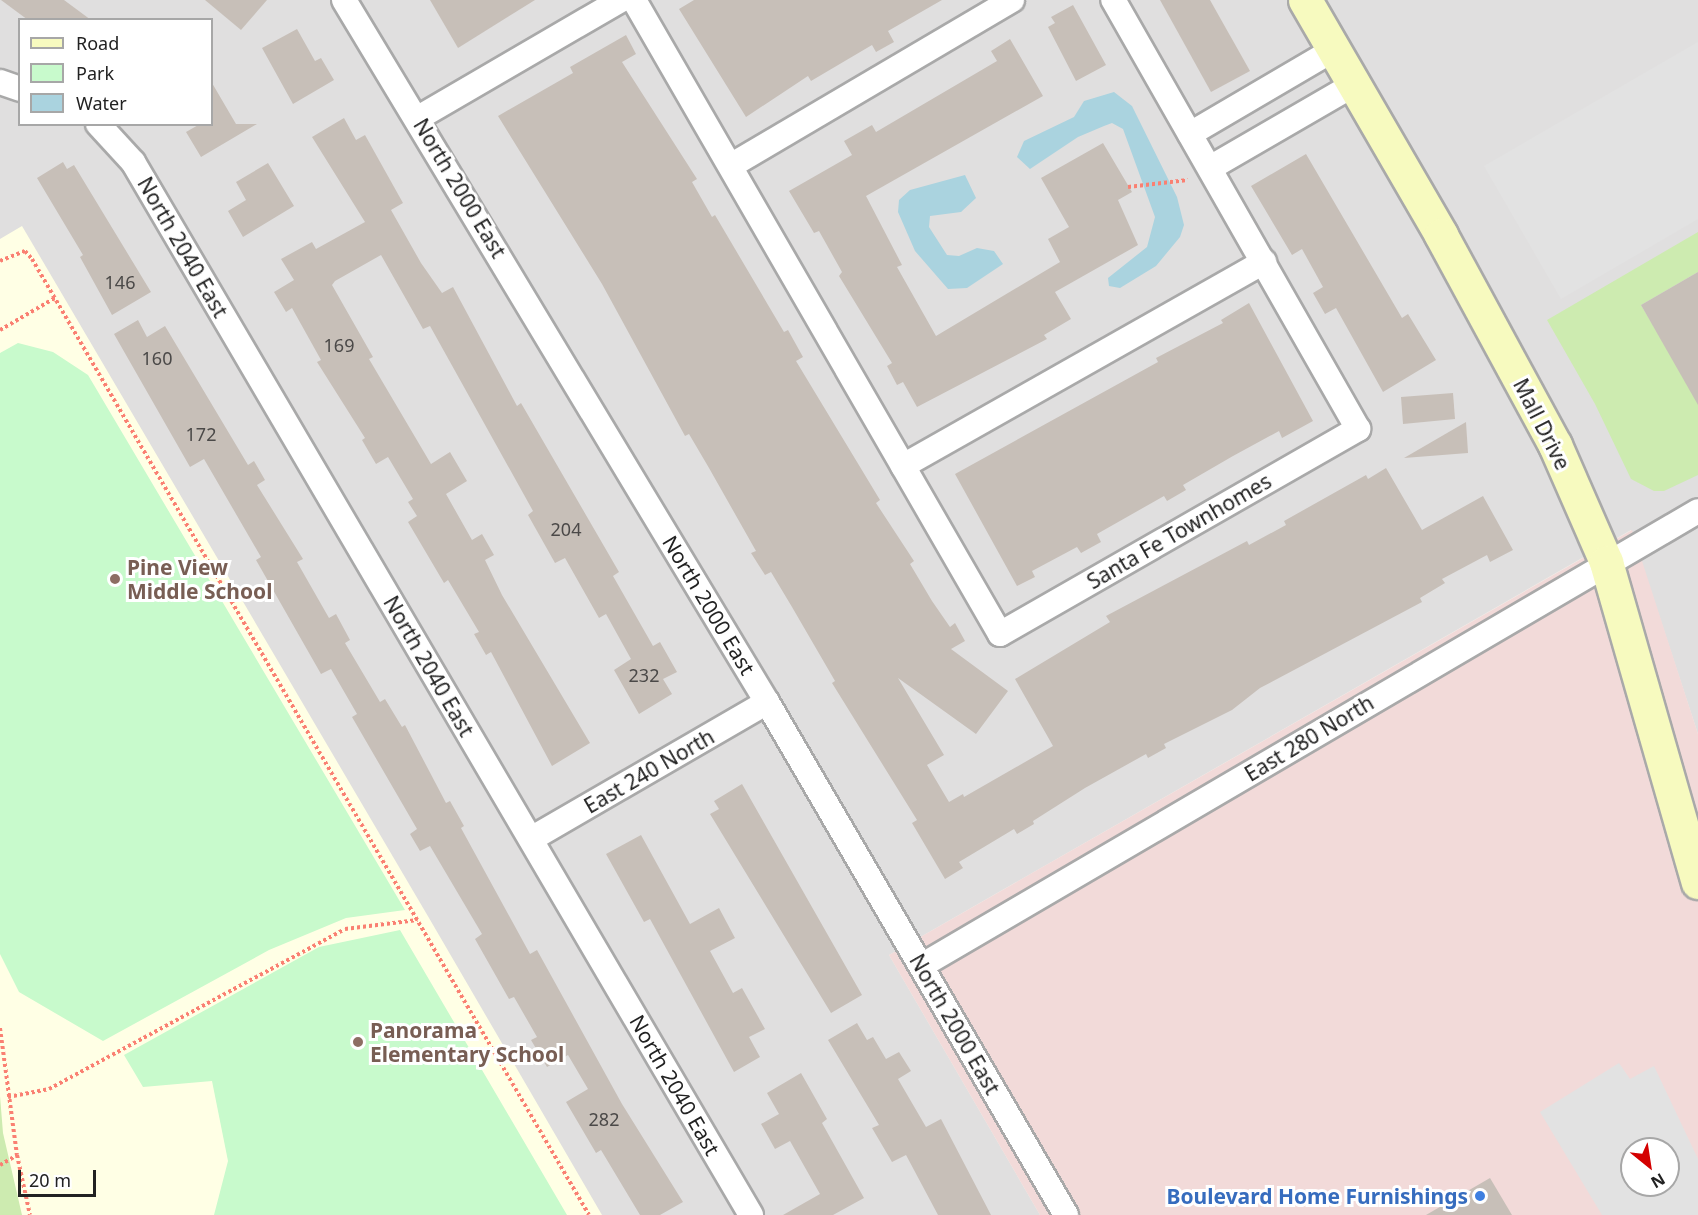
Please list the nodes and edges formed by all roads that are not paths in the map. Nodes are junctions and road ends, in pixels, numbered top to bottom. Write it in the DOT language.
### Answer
graph roads {
  1 [pos="344,0"];
  2 [pos="621,0"];
  3 [pos="634,0"];
  4 [pos="1012,0"];
  5 [pos="1113,0"];
  6 [pos="1305,0"];
  7 [pos="1333,50"];
  8 [pos="0,82"];
  9 [pos="1353,85"];
  10 [pos="18,88"];
  11 [pos="418,118"];
  12 [pos="100,126"];
  13 [pos="1190,134"];
  14 [pos="732,165"];
  15 [pos="1201,174"];
  16 [pos="1264,262"];
  17 [pos="903,466"];
  18 [pos="1698,511"];
  19 [pos="1606,562"];
  20 [pos="767,702"];
  21 [pos="531,839"];
  22 [pos="1698,882"];
  23 [pos="921,966"];
  24 [pos="751,1215"];
  25 [pos="1066,1215"];
  1 -- 11 [label="street, North 2000 East"];
  2 -- 11 [label="street"];
  3 -- 14 [label="street"];
  4 -- 14 [label="street"];
  5 -- 13 [label="street"];
  6 -- 7 [label="main road, Mall Drive"];
  7 -- 9 [label="main road, Mall Drive"];
  7 -- 13 [label="street"];
  8 -- 10 [label="street"];
  9 -- 15 [label="street"];
  9 -- 19 [label="main road, Mall Drive"];
  11 -- 20 [label="street, North 2000 East"];
  12 -- 21 [label="street, North 2040 East"];
  13 -- 15 [label="street"];
  14 -- 17 [label="street"];
  15 -- 16 [label="street"];
  16 -- 17 [label="street"];
  16 -- 17 [label="street, Santa Fe Townhomes"];
  18 -- 19 [label="street, East 280 North"];
  19 -- 22 [label="main road, Mall Drive"];
  19 -- 23 [label="street, East 280 North"];
  20 -- 21 [label="street, East 240 North"];
  20 -- 23 [label="street, North 2000 East"];
  21 -- 24 [label="street, North 2040 East"];
  23 -- 25 [label="street, North 2000 East"];
}
